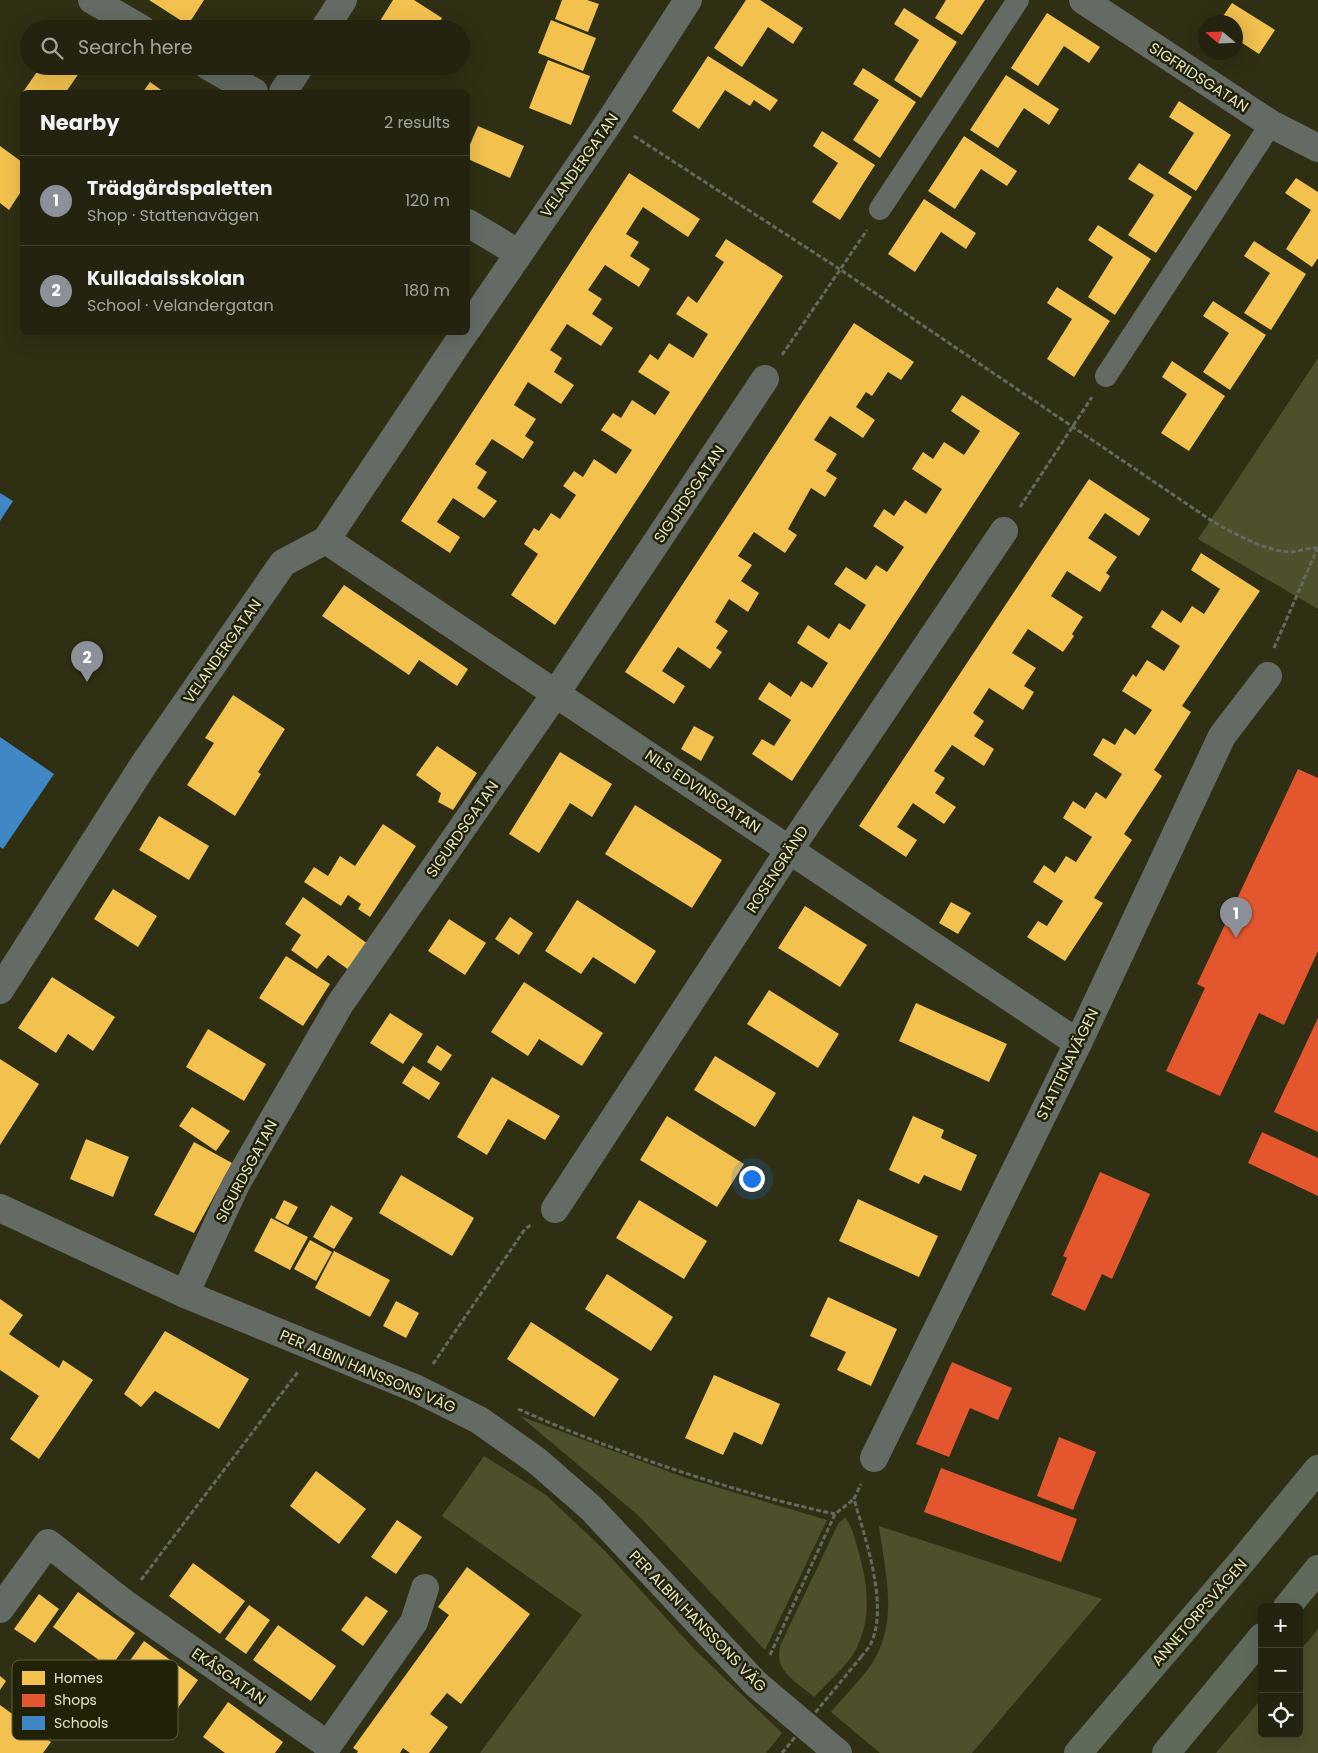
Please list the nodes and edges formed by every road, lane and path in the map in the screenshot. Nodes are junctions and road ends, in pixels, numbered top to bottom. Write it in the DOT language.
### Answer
graph roads {
  1 [pos="92,0"];
  2 [pos="343,0"];
  3 [pos="688,0"];
  4 [pos="1018,0"];
  5 [pos="1083,0"];
  6 [pos="126,20"];
  7 [pos="330,20"];
  8 [pos="224,75"];
  9 [pos="294,75"];
  10 [pos="250,90"];
  11 [pos="284,90"];
  12 [pos="610,121"];
  13 [pos="1271,124"];
  14 [pos="1318,148"];
  15 [pos="880,209"];
  16 [pos="470,223"];
  17 [pos="518,253"];
  18 [pos="841,270"];
  19 [pos="470,325"];
  20 [pos="463,335"];
  21 [pos="1106,376"];
  22 [pos="765,379"];
  23 [pos="1073,425"];
  24 [pos="1004,531"];
  25 [pos="326,540"];
  26 [pos="1318,548"];
  27 [pos="1268,676"];
  28 [pos="556,693"];
  29 [pos="790,849"];
  30 [pos="0,990"];
  31 [pos="1078,1043"];
  32 [pos="0,1208"];
  33 [pos="555,1209"];
  34 [pos="185,1294"];
  35 [pos="301,1368"];
  36 [pos="429,1370"];
  37 [pos="516,1408"];
  38 [pos="874,1458"];
  39 [pos="1318,1469"];
  40 [pos="835,1514"];
  41 [pos="1318,1569"];
  42 [pos="426,1588"];
  43 [pos="124,1603"];
  44 [pos="1290,1603"];
  45 [pos="0,1609"];
  46 [pos="1258,1643"];
  47 [pos="756,1684"];
  48 [pos="782,1753"];
  49 [pos="838,1753"];
  50 [pos="1078,1753"];
  51 [pos="1166,1753"];
  1 -- 6 [label="street"];
  2 -- 7 [label="street"];
  3 -- 12 [label="street, VELANDERGATAN"];
  4 -- 15 [label="street"];
  5 -- 13 [label="street, SIGFRIDSGATAN"];
  8 -- 10 [label="street"];
  9 -- 11 [label="street"];
  12 -- 17 [label="street, VELANDERGATAN"];
  12 -- 18 [label="path"];
  13 -- 14 [label="street, SIGFRIDSGATAN"];
  13 -- 21 [label="street"];
  15 -- 18 [label="path"];
  16 -- 17 [label="street"];
  17 -- 19 [label="street, VELANDERGATAN"];
  18 -- 22 [label="path"];
  18 -- 23 [label="path"];
  20 -- 25 [label="street, VELANDERGATAN"];
  21 -- 23 [label="path"];
  22 -- 28 [label="street, SIGURDSGATAN"];
  23 -- 24 [label="path"];
  23 -- 26 [label="path"];
  24 -- 29 [label="street, ROSENGRÄND"];
  25 -- 28 [label="street, NILS EDVINSGATAN"];
  25 -- 30 [label="street, VELANDERGATAN"];
  26 -- 27 [label="path"];
  27 -- 31 [label="street, STATTENAVÄGEN"];
  28 -- 29 [label="street, NILS EDVINSGATAN"];
  28 -- 34 [label="street, SIGURDSGATAN"];
  29 -- 31 [label="street, NILS EDVINSGATAN"];
  29 -- 33 [label="street, ROSENGRÄND"];
  31 -- 38 [label="street, STATTENAVÄGEN"];
  32 -- 34 [label="street, PER ALBIN HANSSONS VÄG"];
  33 -- 36 [label="path"];
  34 -- 47 [label="street, PER ALBIN HANSSONS VÄG"];
  35 -- 43 [label="path"];
  37 -- 40 [label="path"];
  39 -- 50 [label="main road, ANNETORPSVÄGEN"];
  40 -- 47 [label="path"];
  40 -- 48 [label="path, bridge"];
  41 -- 44 [label="main road"];
  42 -- 43 [label="street, EKÅSGATAN"];
  43 -- 45 [label="street, EKÅSGATAN"];
  46 -- 51 [label="main road"];
  47 -- 49 [label="street, PER ALBIN HANSSONS VÄG"];
}
